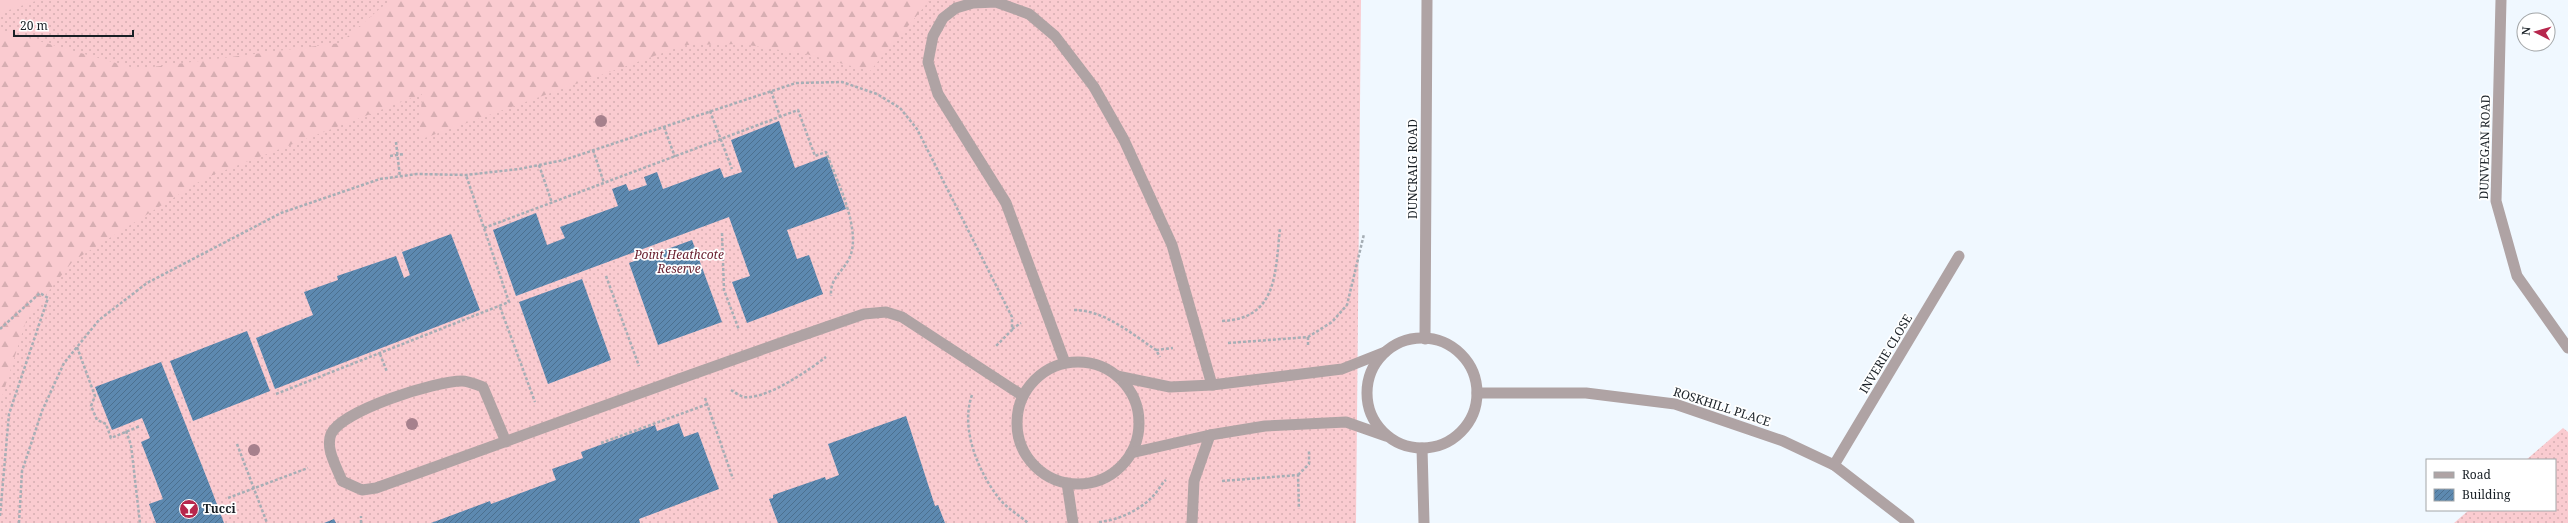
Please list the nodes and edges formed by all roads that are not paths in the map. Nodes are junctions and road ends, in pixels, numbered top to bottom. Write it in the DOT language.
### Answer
graph roads {
  1 [pos="1427,0"];
  2 [pos="2501,0"];
  3 [pos="1959,256"];
  4 [pos="1426,338"];
  5 [pos="2568,348"];
  6 [pos="1385,352"];
  7 [pos="1065,363"];
  8 [pos="1117,376"];
  9 [pos="1212,385"];
  10 [pos="1477,393"];
  11 [pos="1023,396"];
  12 [pos="1210,434"];
  13 [pos="1386,436"];
  14 [pos="506,442"];
  15 [pos="1422,448"];
  16 [pos="1131,453"];
  17 [pos="1834,465"];
  18 [pos="1067,483"];
  19 [pos="1073,523"];
  20 [pos="1192,523"];
  21 [pos="1424,523"];
  22 [pos="1909,523"];
  1 -- 4 [label="street, DUNCRAIG ROAD"];
  2 -- 5 [label="street, DUNVEGAN ROAD"];
  3 -- 17 [label="street, INVERIE CLOSE"];
  4 -- 6 [label="street"];
  4 -- 10 [label="street"];
  6 -- 9 [label="street"];
  6 -- 13 [label="street"];
  7 -- 8 [label="street"];
  7 -- 9 [label="street"];
  7 -- 11 [label="street"];
  8 -- 9 [label="street"];
  8 -- 16 [label="street"];
  10 -- 15 [label="street"];
  10 -- 17 [label="street, ROSKHILL PLACE"];
  11 -- 14 [label="street"];
  11 -- 18 [label="street"];
  12 -- 13 [label="street"];
  12 -- 16 [label="street"];
  12 -- 20 [label="street"];
  13 -- 15 [label="street"];
  14 -- 14 [label="street"];
  15 -- 21 [label="street"];
  16 -- 18 [label="street"];
  17 -- 22 [label="street, ROSKHILL PLACE"];
  18 -- 19 [label="street"];
}
